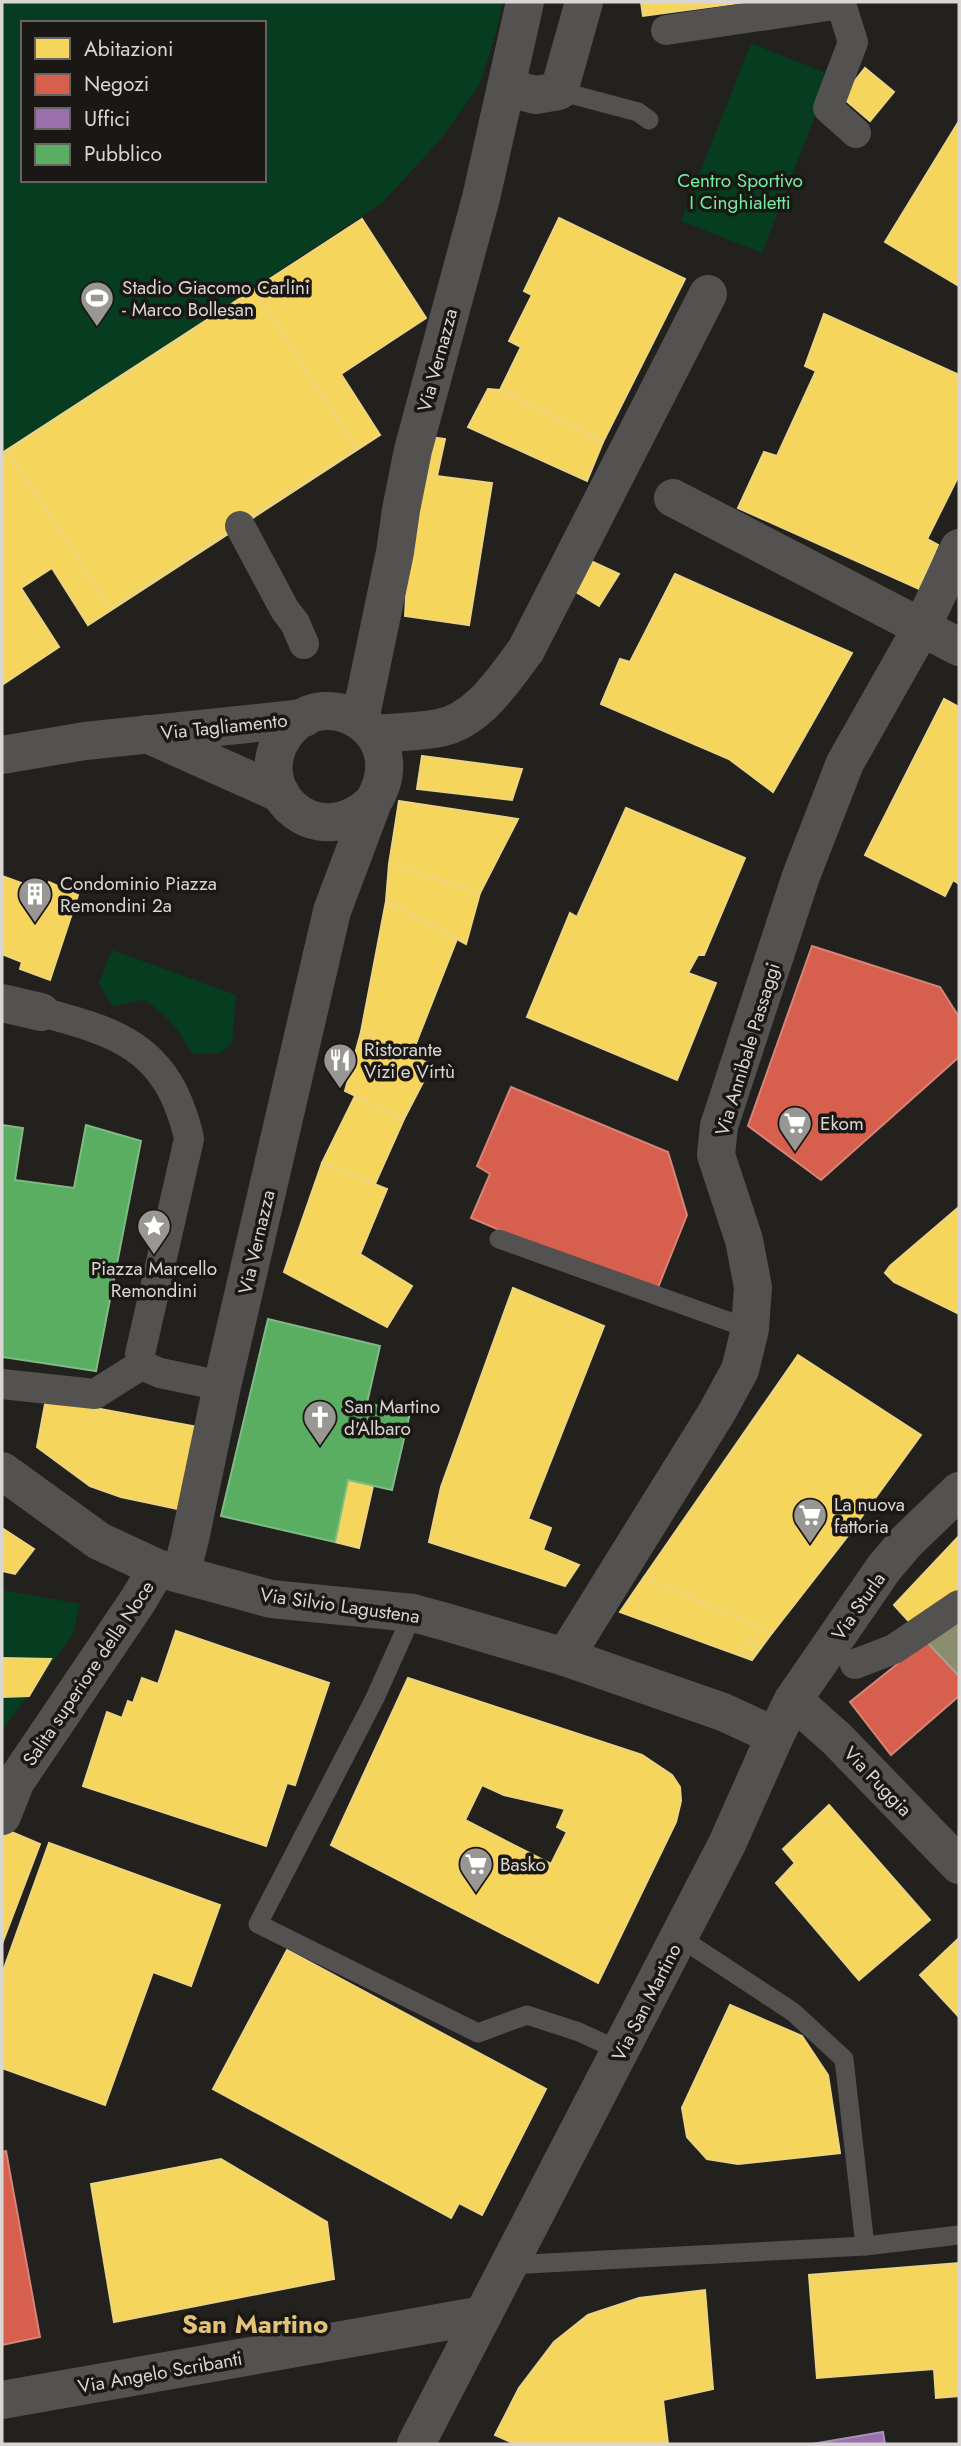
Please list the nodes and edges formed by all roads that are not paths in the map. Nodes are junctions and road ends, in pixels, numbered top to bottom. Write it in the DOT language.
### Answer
graph roads {
  1 [pos="525,2"];
  2 [pos="584,2"];
  3 [pos="666,30"];
  4 [pos="507,88"];
  5 [pos="559,91"];
  6 [pos="649,120"];
  7 [pos="865,139"];
  8 [pos="708,294"];
  9 [pos="673,498"];
  10 [pos="240,526"];
  11 [pos="959,548"];
  12 [pos="922,627"];
  13 [pos="304,644"];
  14 [pos="959,647"];
  15 [pos="304,718"];
  16 [pos="367,727"];
  17 [pos="145,733"];
  18 [pos="2,755"];
  19 [pos="281,794"];
  20 [pos="373,802"];
  21 [pos="317,822"];
  22 [pos="332,911"];
  23 [pos="2,1003"];
  24 [pos="41,1012"];
  25 [pos="499,1239"];
  26 [pos="750,1329"];
  27 [pos="141,1365"];
  28 [pos="2,1384"];
  29 [pos="222,1386"];
  30 [pos="2,1471"];
  31 [pos="959,1491"];
  32 [pos="169,1571"];
  33 [pos="959,1605"];
  34 [pos="413,1613"];
  35 [pos="565,1657"];
  36 [pos="855,1664"];
  37 [pos="793,1700"];
  38 [pos="775,1736"];
  39 [pos="2,1816"];
  40 [pos="959,1865"];
  41 [pos="679,1937"];
  42 [pos="620,2051"];
  43 [pos="959,2235"];
  44 [pos="865,2246"];
  45 [pos="509,2265"];
  46 [pos="483,2315"];
  47 [pos="2,2400"];
  48 [pos="416,2444"];
  1 -- 4 [label="street, Via Vernazza"];
  2 -- 5 [label="street"];
  3 -- 7 [label="street"];
  4 -- 5 [label="street"];
  4 -- 16 [label="street, Via Vernazza"];
  5 -- 6 [label="lane"];
  8 -- 16 [label="street"];
  9 -- 12 [label="street"];
  10 -- 13 [label="street"];
  11 -- 12 [label="street, Via Annibale Passaggi"];
  12 -- 14 [label="street"];
  12 -- 26 [label="street, Via Annibale Passaggi"];
  15 -- 16 [label="street"];
  15 -- 17 [label="street, Via Tagliamento"];
  15 -- 19 [label="street"];
  16 -- 20 [label="street, Via Vernazza"];
  17 -- 18 [label="street, Via Tagliamento"];
  17 -- 19 [label="street, Via Tagliamento"];
  19 -- 21 [label="street"];
  20 -- 21 [label="street"];
  20 -- 22 [label="street, Via Vernazza"];
  21 -- 22 [label="street, Via Vernazza"];
  22 -- 29 [label="street, Via Vernazza"];
  23 -- 24 [label="street"];
  24 -- 27 [label="street"];
  25 -- 26 [label="lane"];
  26 -- 35 [label="street, Via Annibale Passaggi"];
  27 -- 28 [label="street"];
  27 -- 29 [label="street"];
  29 -- 32 [label="street, Via Vernazza"];
  30 -- 32 [label="street, Via Silvio Lagustena"];
  31 -- 37 [label="street, Via Sturla"];
  32 -- 34 [label="street, Via Silvio Lagustena"];
  32 -- 39 [label="street, Salita superiore della Noce"];
  33 -- 36 [label="street"];
  34 -- 35 [label="street, Via Silvio Lagustena"];
  34 -- 42 [label="lane"];
  35 -- 38 [label="street, Via Silvio Lagustena"];
  37 -- 38 [label="street, Via Sturla"];
  37 -- 40 [label="street, Via Puggia"];
  38 -- 41 [label="street, Via San Martino"];
  41 -- 42 [label="street, Via San Martino"];
  41 -- 44 [label="lane"];
  42 -- 45 [label="street, Via San Martino"];
  43 -- 44 [label="lane"];
  44 -- 45 [label="lane"];
  45 -- 46 [label="street, Via San Martino"];
  46 -- 47 [label="street, Via Angelo Scribanti"];
  46 -- 48 [label="street, Via San Martino"];
}
